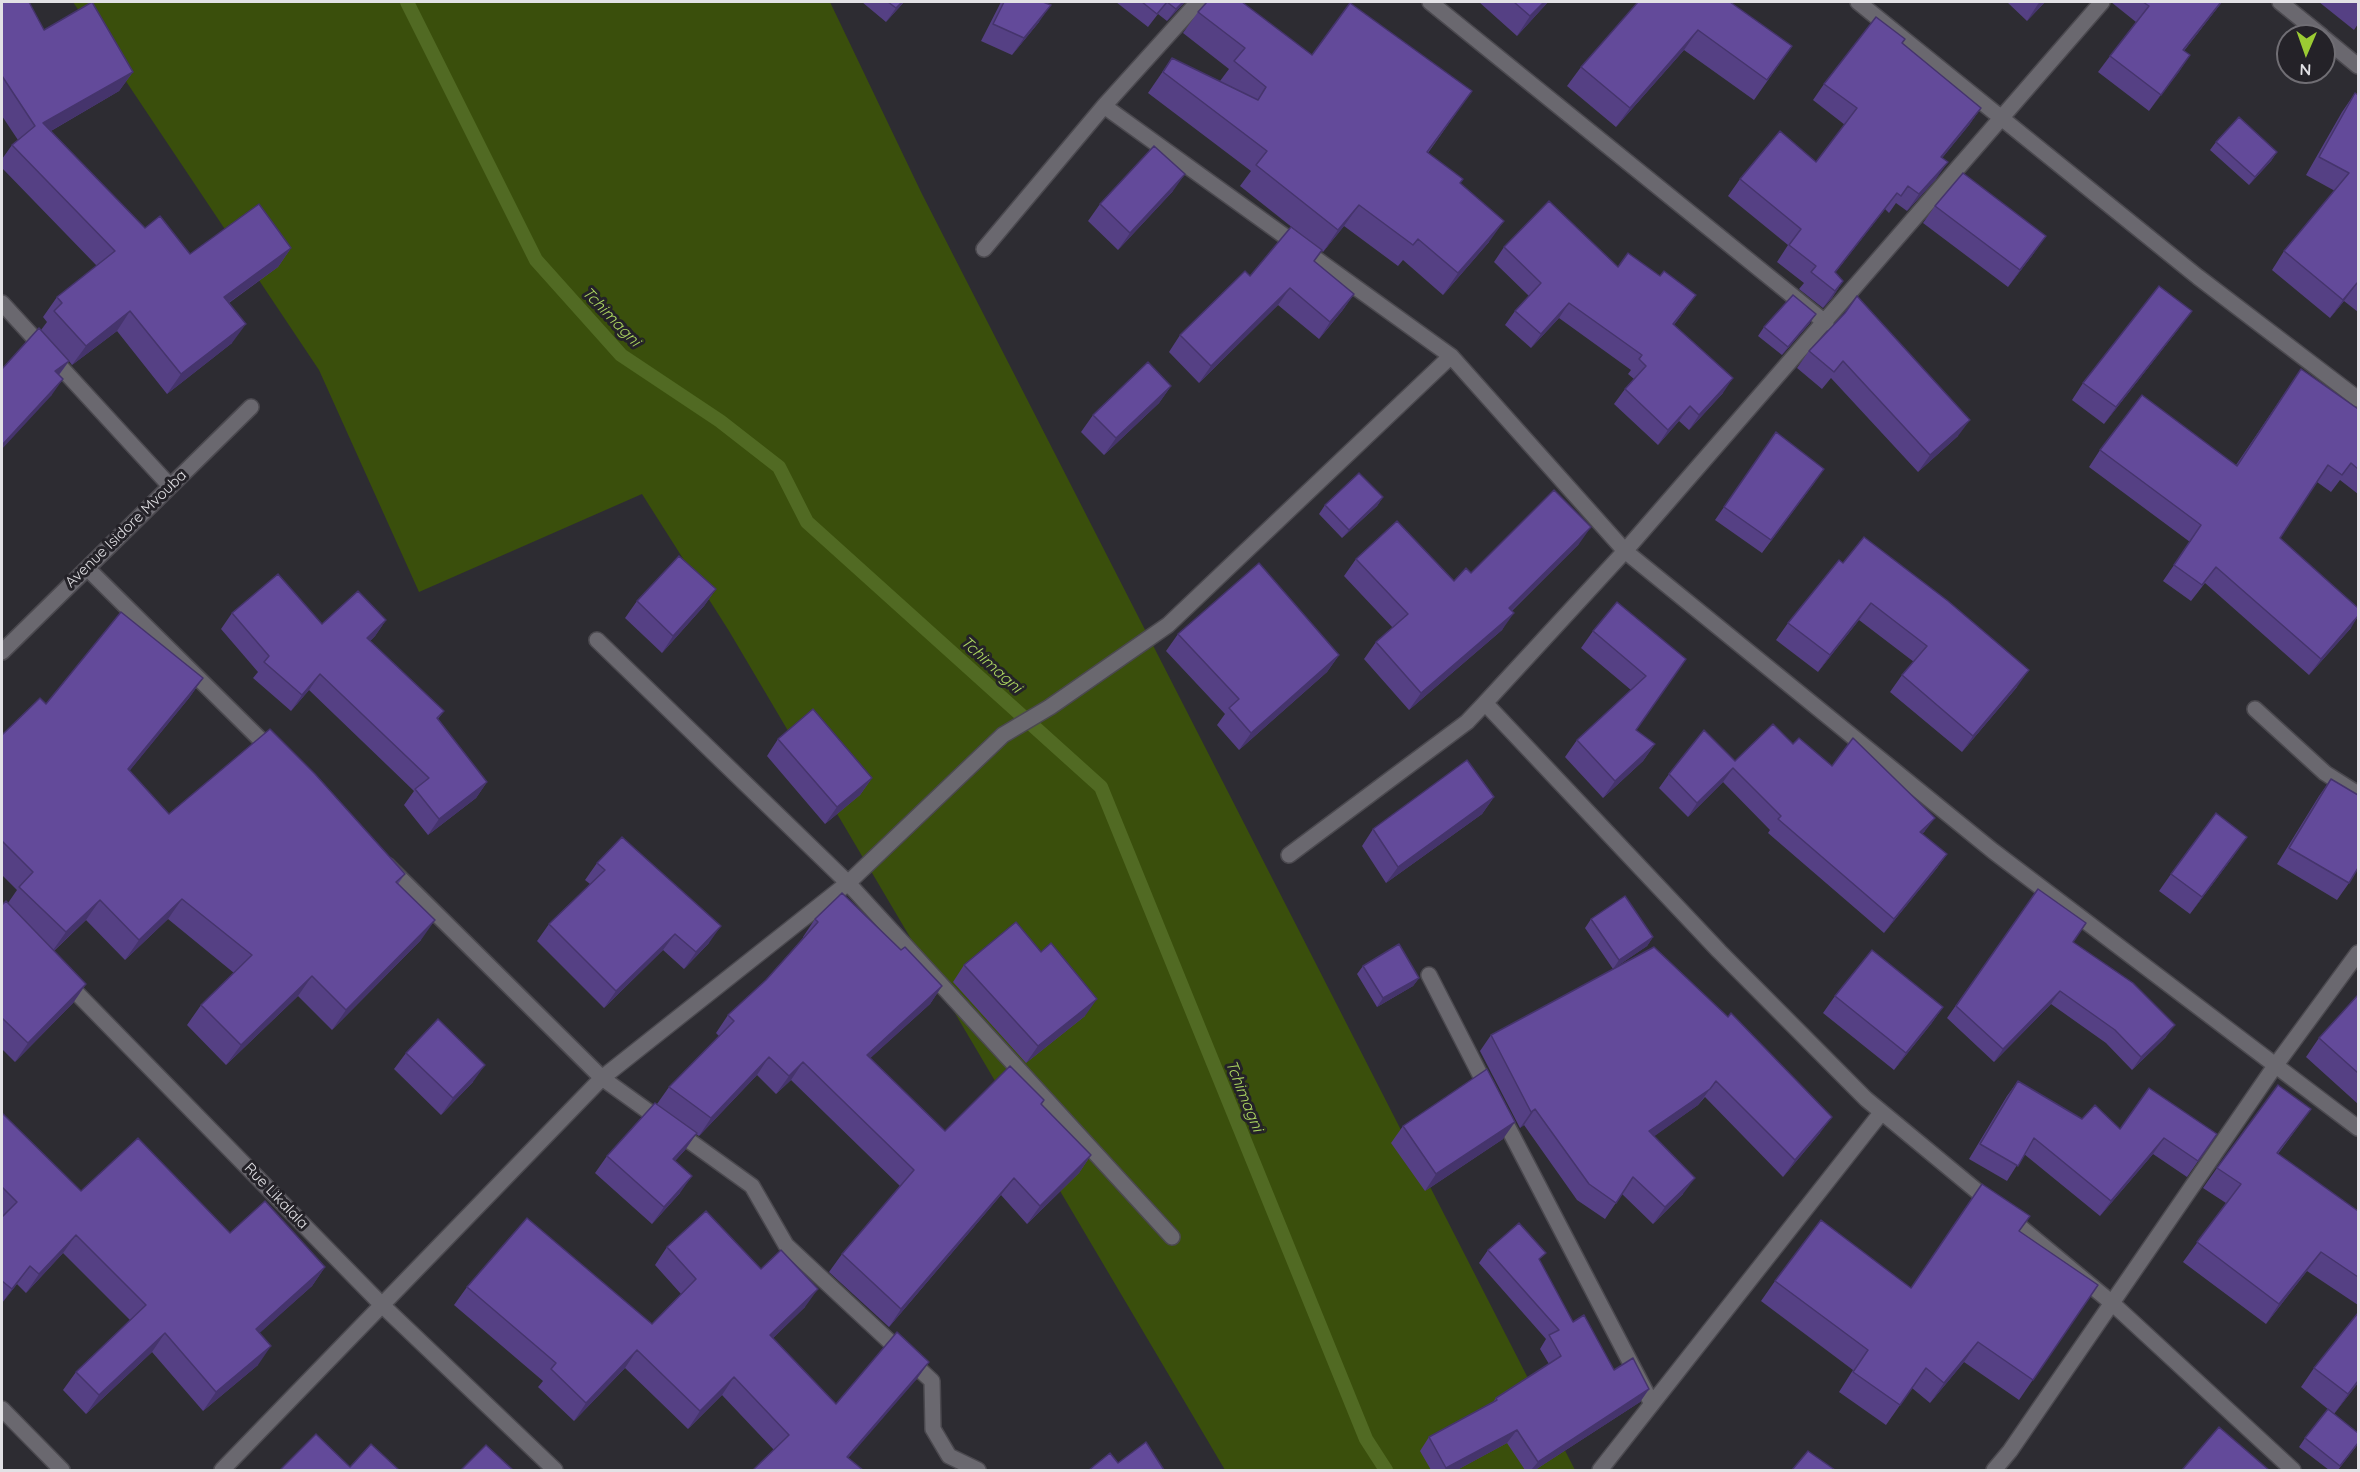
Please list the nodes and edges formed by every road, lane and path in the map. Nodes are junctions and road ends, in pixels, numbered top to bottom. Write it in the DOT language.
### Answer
graph roads {
  1 [pos="1198,2"];
  2 [pos="1430,2"];
  3 [pos="1858,2"];
  4 [pos="2102,2"];
  5 [pos="2280,2"];
  6 [pos="2307,24"];
  7 [pos="2336,48"];
  8 [pos="2358,66"];
  9 [pos="1104,106"];
  10 [pos="2002,117"];
  11 [pos="984,249"];
  12 [pos="2,303"];
  13 [pos="1826,323"];
  14 [pos="1451,356"];
  15 [pos="2358,399"];
  16 [pos="251,407"];
  17 [pos="170,486"];
  18 [pos="1625,551"];
  19 [pos="87,568"];
  20 [pos="597,640"];
  21 [pos="2,652"];
  22 [pos="1485,703"];
  23 [pos="2256,709"];
  24 [pos="281,760"];
  25 [pos="2358,794"];
  26 [pos="374,852"];
  27 [pos="1289,855"];
  28 [pos="848,883"];
  29 [pos="2358,953"];
  30 [pos="51,967"];
  31 [pos="1429,975"];
  32 [pos="2275,1066"];
  33 [pos="602,1078"];
  34 [pos="1881,1113"];
  35 [pos="2358,1128"];
  36 [pos="1172,1237"];
  37 [pos="2112,1303"];
  38 [pos="382,1305"];
  39 [pos="1652,1404"];
  40 [pos="2,1409"];
  41 [pos="62,1470"];
  42 [pos="222,1470"];
  43 [pos="555,1470"];
  44 [pos="978,1470"];
  45 [pos="1600,1470"];
  46 [pos="1994,1470"];
  47 [pos="2293,1470"];
  1 -- 9 [label="street"];
  2 -- 13 [label="street"];
  3 -- 10 [label="street"];
  4 -- 10 [label="street"];
  5 -- 6 [label="street"];
  7 -- 8 [label="street"];
  9 -- 11 [label="street"];
  9 -- 14 [label="street"];
  10 -- 13 [label="street"];
  10 -- 15 [label="street"];
  12 -- 17 [label="street"];
  13 -- 18 [label="street"];
  14 -- 18 [label="street"];
  14 -- 28 [label="street"];
  16 -- 17 [label="street, Avenue Isidore Mvouba"];
  17 -- 19 [label="street, Avenue Isidore Mvouba"];
  18 -- 22 [label="street"];
  18 -- 32 [label="street"];
  19 -- 21 [label="street, Avenue Isidore Mvouba"];
  19 -- 24 [label="street"];
  20 -- 28 [label="street"];
  22 -- 27 [label="street"];
  22 -- 34 [label="street"];
  23 -- 25 [label="street"];
  26 -- 33 [label="street"];
  28 -- 33 [label="street"];
  28 -- 36 [label="street"];
  29 -- 32 [label="street"];
  30 -- 38 [label="street, Rue Likalala"];
  31 -- 39 [label="street"];
  32 -- 35 [label="street"];
  32 -- 37 [label="street"];
  33 -- 38 [label="street"];
  33 -- 44 [label="street"];
  34 -- 37 [label="street"];
  34 -- 39 [label="street"];
  37 -- 46 [label="street"];
  37 -- 47 [label="street"];
  38 -- 42 [label="street"];
  38 -- 43 [label="street, Rue Likalala"];
  39 -- 45 [label="street"];
  40 -- 41 [label="street"];
}
